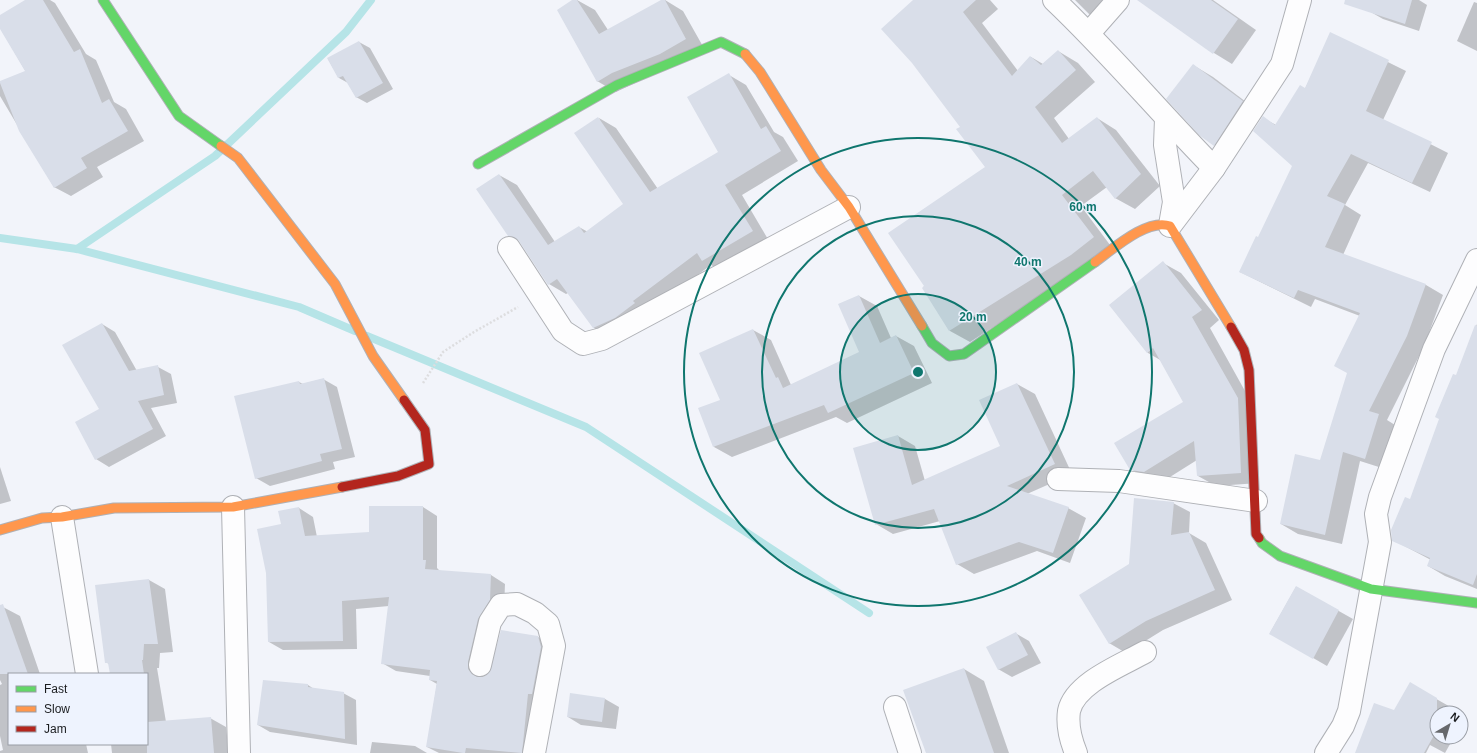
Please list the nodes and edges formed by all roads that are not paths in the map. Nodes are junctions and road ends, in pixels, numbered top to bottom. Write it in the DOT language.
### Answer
graph roads {
  1 [pos="103,0"];
  2 [pos="1054,0"];
  3 [pos="1118,0"];
  4 [pos="1300,0"];
  5 [pos="1089,33"];
  6 [pos="1166,119"];
  7 [pos="478,164"];
  8 [pos="1214,168"];
  9 [pos="849,207"];
  10 [pos="1170,226"];
  11 [pos="509,248"];
  12 [pos="1477,260"];
  13 [pos="1058,479"];
  14 [pos="1256,501"];
  15 [pos="233,507"];
  16 [pos="62,517"];
  17 [pos="0,530"];
  18 [pos="1371,589"];
  19 [pos="1477,603"];
  20 [pos="1145,652"];
  21 [pos="480,666"];
  22 [pos="87,673"];
  23 [pos="895,707"];
  24 [pos="239,753"];
  25 [pos="534,753"];
  26 [pos="910,753"];
  27 [pos="1076,753"];
  28 [pos="1326,753"];
  1 -- 15 [label="street"];
  2 -- 5 [label="street"];
  3 -- 5 [label="street"];
  4 -- 8 [label="street"];
  5 -- 6 [label="street"];
  6 -- 8 [label="street"];
  6 -- 10 [label="street"];
  7 -- 9 [label="street"];
  8 -- 10 [label="street"];
  9 -- 10 [label="street"];
  9 -- 11 [label="street"];
  10 -- 14 [label="street"];
  12 -- 18 [label="street"];
  13 -- 14 [label="street"];
  14 -- 18 [label="street"];
  15 -- 16 [label="street"];
  15 -- 24 [label="street"];
  16 -- 17 [label="street"];
  16 -- 22 [label="street"];
  18 -- 19 [label="street"];
  18 -- 28 [label="street"];
  20 -- 27 [label="street"];
  21 -- 25 [label="street"];
  23 -- 26 [label="street"];
}
